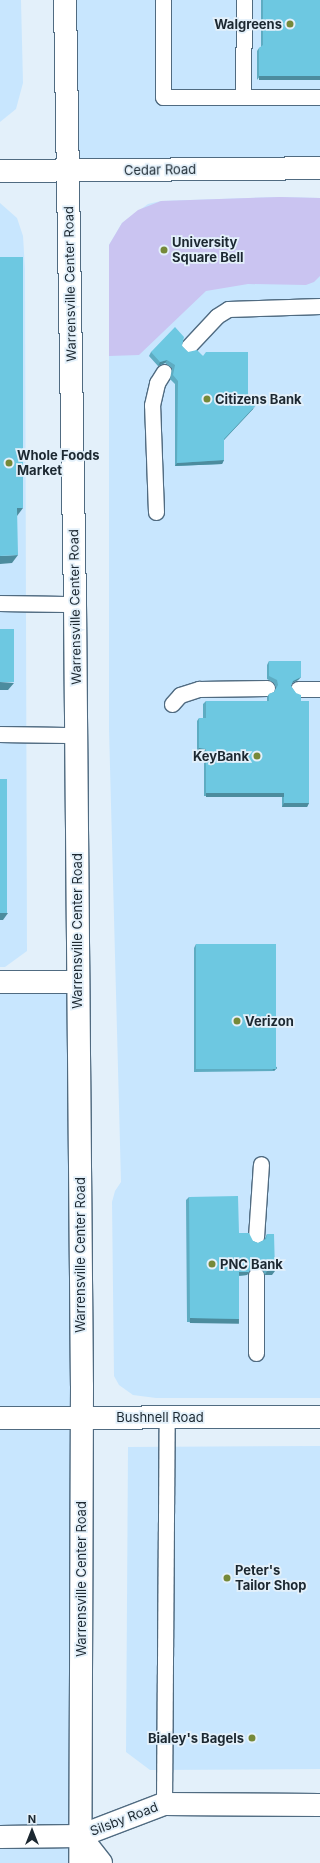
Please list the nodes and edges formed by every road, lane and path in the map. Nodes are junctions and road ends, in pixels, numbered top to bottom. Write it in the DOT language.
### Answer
graph roads {
  1 [pos="65,0"];
  2 [pos="163,0"];
  3 [pos="244,0"];
  4 [pos="243,97"];
  5 [pos="320,97"];
  6 [pos="320,168"];
  7 [pos="0,171"];
  8 [pos="68,171"];
  9 [pos="320,306"];
  10 [pos="188,347"];
  11 [pos="164,372"];
  12 [pos="156,512"];
  13 [pos="0,603"];
  14 [pos="75,604"];
  15 [pos="267,688"];
  16 [pos="298,689"];
  17 [pos="320,689"];
  18 [pos="172,704"];
  19 [pos="0,734"];
  20 [pos="76,735"];
  21 [pos="0,982"];
  22 [pos="78,982"];
  23 [pos="261,1164"];
  24 [pos="256,1237"];
  25 [pos="256,1275"];
  26 [pos="256,1353"];
  27 [pos="82,1417"];
  28 [pos="166,1417"];
  29 [pos="320,1417"];
  30 [pos="0,1418"];
  31 [pos="164,1804"];
  32 [pos="320,1805"];
  33 [pos="80,1836"];
  34 [pos="0,1837"];
  35 [pos="80,1863"];
  36 [pos="101,1863"];
  1 -- 8 [label="main road, Warrensville Center Road"];
  2 -- 4 [label="lane"];
  3 -- 4 [label="lane"];
  4 -- 5 [label="lane"];
  6 -- 8 [label="main road, Cedar Road"];
  7 -- 8 [label="main road, Cedar Road"];
  8 -- 14 [label="main road, Warrensville Center Road"];
  9 -- 10 [label="lane"];
  11 -- 12 [label="lane"];
  13 -- 14 [label="lane"];
  14 -- 20 [label="main road, Warrensville Center Road"];
  15 -- 18 [label="lane"];
  16 -- 17 [label="lane"];
  19 -- 20 [label="lane"];
  20 -- 22 [label="main road, Warrensville Center Road"];
  21 -- 22 [label="main road"];
  22 -- 27 [label="main road, Warrensville Center Road"];
  23 -- 24 [label="lane"];
  25 -- 26 [label="lane"];
  27 -- 28 [label="main road, Bushnell Road"];
  27 -- 30 [label="main road, Bushnell Road"];
  27 -- 33 [label="main road, Warrensville Center Road"];
  28 -- 29 [label="main road, Bushnell Road"];
  28 -- 31 [label="lane"];
  31 -- 32 [label="main road, Silsby Road"];
  31 -- 33 [label="main road, Silsby Road"];
  33 -- 34 [label="main road, Silsby Road"];
  33 -- 35 [label="main road, Warrensville Center Road"];
  33 -- 36 [label="main road"];
}
